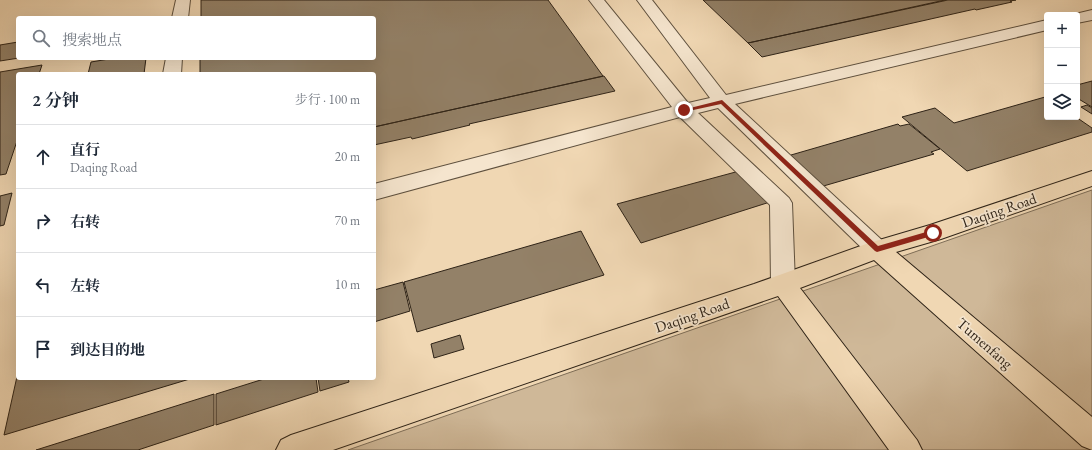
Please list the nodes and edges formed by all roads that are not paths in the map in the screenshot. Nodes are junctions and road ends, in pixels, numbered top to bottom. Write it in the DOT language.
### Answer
graph roads {
  1 [pos="183,0"];
  2 [pos="596,0"];
  3 [pos="644,0"];
  4 [pos="1092,15"];
  5 [pos="180,16"];
  6 [pos="1080,17"];
  7 [pos="1044,26"];
  8 [pos="174,60"];
  9 [pos="172,72"];
  10 [pos="722,102"];
  11 [pos="684,110"];
  12 [pos="1092,178"];
  13 [pos="376,191"];
  14 [pos="877,249"];
  15 [pos="783,284"];
  16 [pos="1092,436"];
  17 [pos="291,450"];
  18 [pos="907,450"];
  1 -- 5 [label="street"];
  2 -- 11 [label="street"];
  3 -- 10 [label="street"];
  4 -- 6 [label="street"];
  7 -- 10 [label="street"];
  8 -- 9 [label="street"];
  10 -- 11 [label="street"];
  10 -- 14 [label="street"];
  11 -- 13 [label="street"];
  11 -- 15 [label="street"];
  12 -- 14 [label="main road, Daqing Road"];
  14 -- 15 [label="main road, Daqing Road"];
  14 -- 16 [label="main road, Tumenfang"];
  15 -- 17 [label="main road, Daqing Road"];
  15 -- 18 [label="main road"];
}
